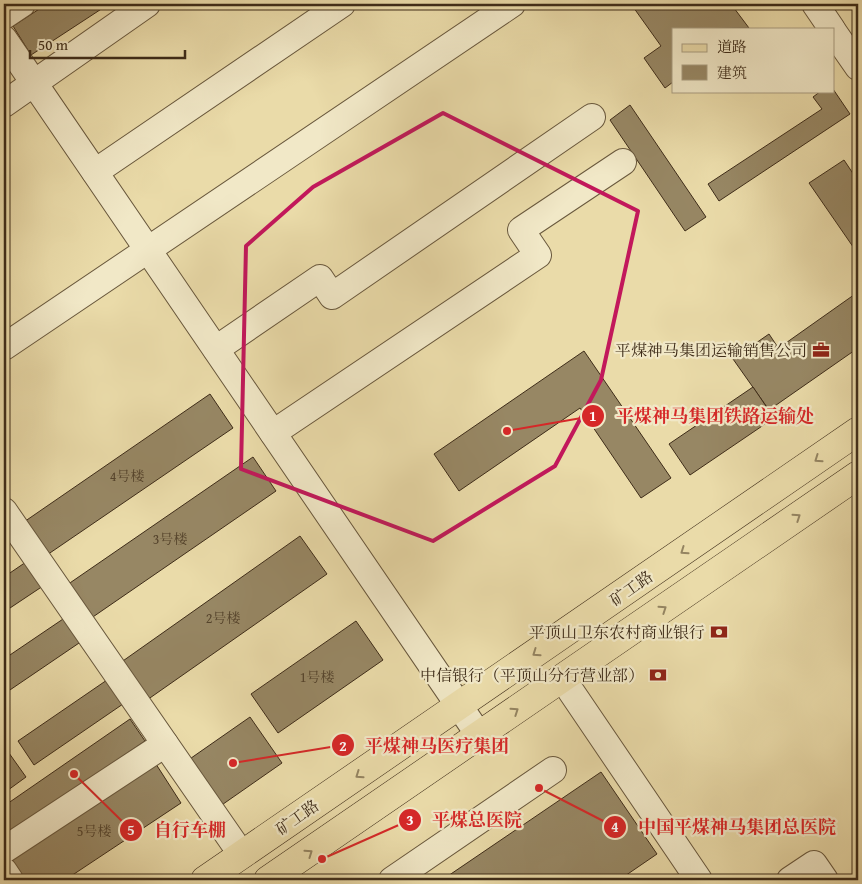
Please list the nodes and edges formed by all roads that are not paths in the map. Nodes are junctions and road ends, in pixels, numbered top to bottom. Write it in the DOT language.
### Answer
graph roads {
  1 [pos="22,4"];
  2 [pos="147,4"];
  3 [pos="342,4"];
  4 [pos="512,4"];
  5 [pos="815,4"];
  6 [pos="4,16"];
  7 [pos="832,28"];
  8 [pos="834,31"];
  9 [pos="4,39"];
  10 [pos="858,67"];
  11 [pos="34,83"];
  12 [pos="4,104"];
  13 [pos="592,117"];
  14 [pos="623,162"];
  15 [pos="95,172"];
  16 [pos="148,248"];
  17 [pos="4,347"];
  18 [pos="216,349"];
  19 [pos="858,431"];
  20 [pos="273,433"];
  21 [pos="858,475"];
  22 [pos="4,511"];
  23 [pos="562,678"];
  24 [pos="459,706"];
  25 [pos="479,735"];
  26 [pos="165,744"];
  27 [pos="553,770"];
  28 [pos="4,850"];
  29 [pos="242,855"];
  30 [pos="4,871"];
  31 [pos="10,880"];
  32 [pos="205,880"];
  33 [pos="268,880"];
  34 [pos="392,880"];
  35 [pos="699,880"];
  36 [pos="790,880"];
  37 [pos="825,880"];
  1 -- 6 [label="street"];
  2 -- 11 [label="street"];
  3 -- 15 [label="street"];
  4 -- 16 [label="street"];
  5 -- 7 [label="street"];
  8 -- 10 [label="street"];
  9 -- 11 [label="street"];
  11 -- 12 [label="street"];
  11 -- 15 [label="street"];
  13 -- 18 [label="street"];
  14 -- 20 [label="street"];
  15 -- 16 [label="street"];
  16 -- 17 [label="street"];
  16 -- 18 [label="street"];
  18 -- 20 [label="street"];
  19 -- 24 [label="main road, 矿工路, one-way"];
  20 -- 24 [label="street"];
  23 -- 21 [label="main road, one-way"];
  22 -- 26 [label="street"];
  25 -- 23 [label="main road, one-way"];
  23 -- 35 [label="street"];
  24 -- 25 [label="street"];
  24 -- 29 [label="main road, 矿工路, one-way"];
  33 -- 25 [label="main road, one-way"];
  26 -- 28 [label="street"];
  26 -- 29 [label="street"];
  27 -- 34 [label="street"];
  29 -- 32 [label="main road, 矿工路"];
  30 -- 31 [label="street"];
  36 -- 37 [label="street"];
}
